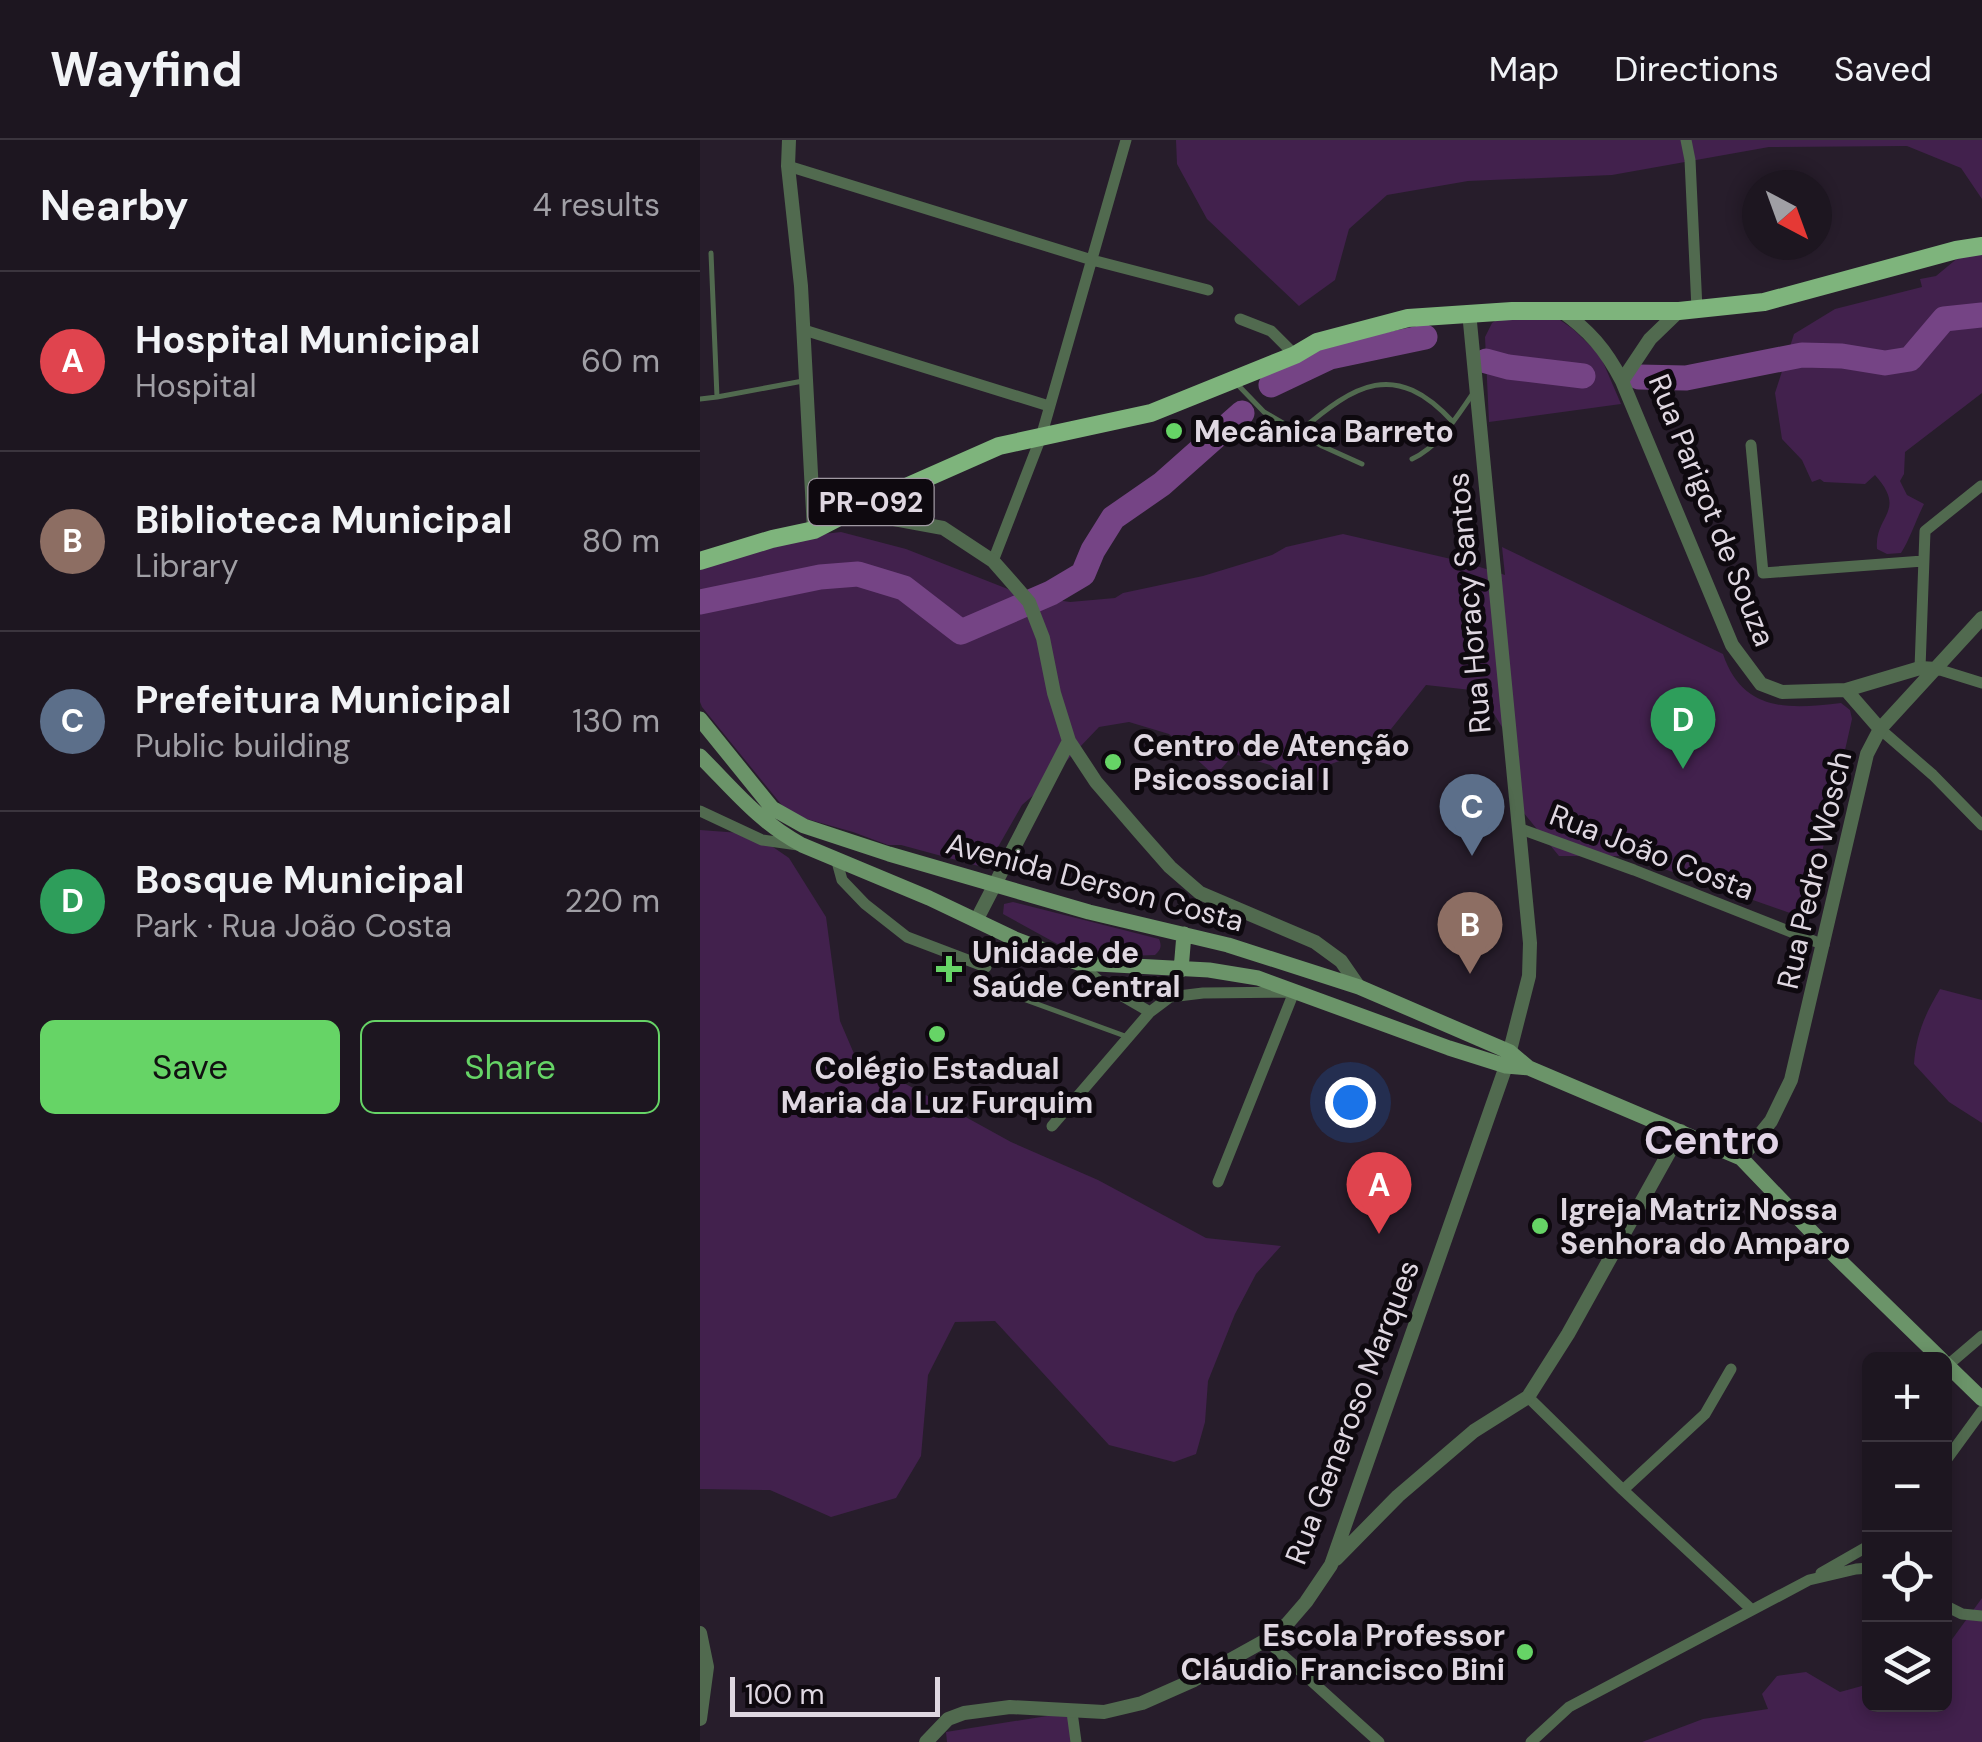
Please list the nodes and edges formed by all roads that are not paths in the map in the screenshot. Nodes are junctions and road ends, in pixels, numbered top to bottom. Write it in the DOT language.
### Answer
graph roads {
  1 [pos="789,140"];
  2 [pos="1126,140"];
  3 [pos="1686,140"];
  4 [pos="788,166"];
  5 [pos="1982,246"];
  6 [pos="711,253"];
  7 [pos="1092,260"];
  8 [pos="1208,290"];
  9 [pos="1560,310"];
  10 [pos="1688,310"];
  11 [pos="1469,312"];
  12 [pos="1240,319"];
  13 [pos="804,330"];
  14 [pos="1295,355"];
  15 [pos="1233,380"];
  16 [pos="807,381"];
  17 [pos="1622,381"];
  18 [pos="1476,389"];
  19 [pos="717,397"];
  20 [pos="700,399"];
  21 [pos="1049,406"];
  22 [pos="1453,422"];
  23 [pos="1299,432"];
  24 [pos="1040,437"];
  25 [pos="1750,445"];
  26 [pos="1412,459"];
  27 [pos="1362,464"];
  28 [pos="1981,486"];
  29 [pos="845,514"];
  30 [pos="814,530"];
  31 [pos="700,561"];
  32 [pos="993,561"];
  33 [pos="1923,561"];
  34 [pos="1982,618"];
  35 [pos="1928,668"];
  36 [pos="1982,683"];
  37 [pos="1846,690"];
  38 [pos="700,719"];
  39 [pos="1880,729"];
  40 [pos="1068,741"];
  41 [pos="700,756"];
  42 [pos="700,810"];
  43 [pos="1982,825"];
  44 [pos="1518,828"];
  45 [pos="802,846"];
  46 [pos="836,858"];
  47 [pos="993,884"];
  48 [pos="977,919"];
  49 [pos="1184,934"];
  50 [pos="1824,945"];
  51 [pos="1078,963"];
  52 [pos="986,967"];
  53 [pos="1181,970"];
  54 [pos="1359,987"];
  55 [pos="996,989"];
  56 [pos="1294,992"];
  57 [pos="1150,1012"];
  58 [pos="1128,1037"];
  59 [pos="1508,1059"];
  60 [pos="1052,1126"];
  61 [pos="1681,1131"];
  62 [pos="1741,1158"];
  63 [pos="1218,1182"];
  64 [pos="1982,1336"];
  65 [pos="1935,1352"];
  66 [pos="1952,1357"];
  67 [pos="1731,1369"];
  68 [pos="1952,1369"];
  69 [pos="1528,1397"];
  70 [pos="1982,1398"];
  71 [pos="1982,1411"];
  72 [pos="1952,1452"];
  73 [pos="1623,1490"];
  74 [pos="1862,1550"];
  75 [pos="1331,1564"];
  76 [pos="1862,1569"];
  77 [pos="1809,1580"];
  78 [pos="1952,1609"];
  79 [pos="1752,1610"];
  80 [pos="1982,1616"];
  81 [pos="700,1633"];
  82 [pos="1266,1640"];
  83 [pos="1072,1712"];
  84 [pos="700,1719"];
  85 [pos="926,1742"];
  86 [pos="1076,1742"];
  87 [pos="1379,1742"];
  88 [pos="1532,1742"];
  1 -- 4 [label="street"];
  2 -- 7 [label="street"];
  3 -- 10 [label="street"];
  4 -- 7 [label="street"];
  4 -- 13 [label="street"];
  5 -- 10 [label="main road, PR-092"];
  6 -- 19 [label="lane"];
  7 -- 8 [label="street"];
  7 -- 21 [label="street"];
  9 -- 10 [label="main road, PR-092"];
  9 -- 11 [label="main road, PR-092"];
  9 -- 17 [label="street"];
  10 -- 17 [label="street, Rua Parigot de Souza"];
  11 -- 14 [label="main road, PR-092"];
  11 -- 18 [label="street, Rua Horacy Santos"];
  12 -- 14 [label="street"];
  13 -- 16 [label="street"];
  13 -- 21 [label="street"];
  14 -- 15 [label="main road, PR-092"];
  15 -- 23 [label="lane"];
  15 -- 24 [label="main road, PR-092"];
  16 -- 19 [label="lane"];
  16 -- 30 [label="street"];
  17 -- 37 [label="street, Rua Parigot de Souza"];
  18 -- 22 [label="lane"];
  18 -- 44 [label="street, Rua Horacy Santos"];
  19 -- 20 [label="lane"];
  21 -- 24 [label="street"];
  22 -- 23 [label="lane"];
  22 -- 26 [label="lane"];
  23 -- 27 [label="lane"];
  24 -- 29 [label="main road, PR-092"];
  24 -- 32 [label="street"];
  25 -- 33 [label="street"];
  28 -- 33 [label="street"];
  29 -- 30 [label="main road, PR-092"];
  29 -- 32 [label="street"];
  30 -- 31 [label="main road, PR-092"];
  32 -- 40 [label="street"];
  33 -- 35 [label="street"];
  34 -- 35 [label="street, Rua Pedro Wosch"];
  35 -- 36 [label="street"];
  35 -- 37 [label="street, Rua Parigot de Souza"];
  35 -- 39 [label="street, Rua Pedro Wosch"];
  37 -- 39 [label="street"];
  38 -- 47 [label="main road, Avenida Derson Costa"];
  39 -- 43 [label="street"];
  39 -- 50 [label="street, Rua Pedro Wosch"];
  40 -- 47 [label="street"];
  40 -- 54 [label="street"];
  41 -- 45 [label="main road, Avenida Derson Costa"];
  42 -- 45 [label="street"];
  44 -- 50 [label="street, Rua João Costa"];
  44 -- 59 [label="street, Rua Horacy Santos"];
  45 -- 46 [label="main road, Avenida Derson Costa"];
  46 -- 48 [label="main road, Avenida Derson Costa"];
  46 -- 52 [label="street"];
  47 -- 48 [label="street"];
  47 -- 49 [label="main road, Avenida Derson Costa"];
  48 -- 51 [label="main road, Avenida Derson Costa"];
  49 -- 53 [label="main road"];
  49 -- 54 [label="main road, Avenida Derson Costa"];
  50 -- 62 [label="street, Rua Pedro Wosch"];
  51 -- 53 [label="main road, Avenida Derson Costa"];
  51 -- 57 [label="street"];
  53 -- 56 [label="main road, Avenida Derson Costa"];
  54 -- 59 [label="main road, Avenida Derson Costa"];
  55 -- 58 [label="lane"];
  56 -- 57 [label="street"];
  56 -- 59 [label="main road, Avenida Derson Costa"];
  56 -- 63 [label="street"];
  57 -- 58 [label="street"];
  58 -- 60 [label="street"];
  59 -- 61 [label="main road"];
  59 -- 75 [label="street, Rua Generoso Marques"];
  61 -- 62 [label="main road"];
  61 -- 69 [label="street"];
  62 -- 65 [label="main road"];
  64 -- 66 [label="street"];
  67 -- 73 [label="street"];
  68 -- 70 [label="main road"];
  69 -- 73 [label="street"];
  69 -- 75 [label="street"];
  71 -- 72 [label="street"];
  73 -- 79 [label="street"];
  74 -- 77 [label="street"];
  75 -- 82 [label="street, Rua Generoso Marques"];
  76 -- 77 [label="street"];
  77 -- 79 [label="street"];
  78 -- 80 [label="street"];
  79 -- 88 [label="street"];
  81 -- 84 [label="street"];
  82 -- 83 [label="street, Rua Generoso Marques"];
  82 -- 87 [label="street"];
  83 -- 85 [label="street, Rua Generoso Marques"];
  83 -- 86 [label="street"];
}
